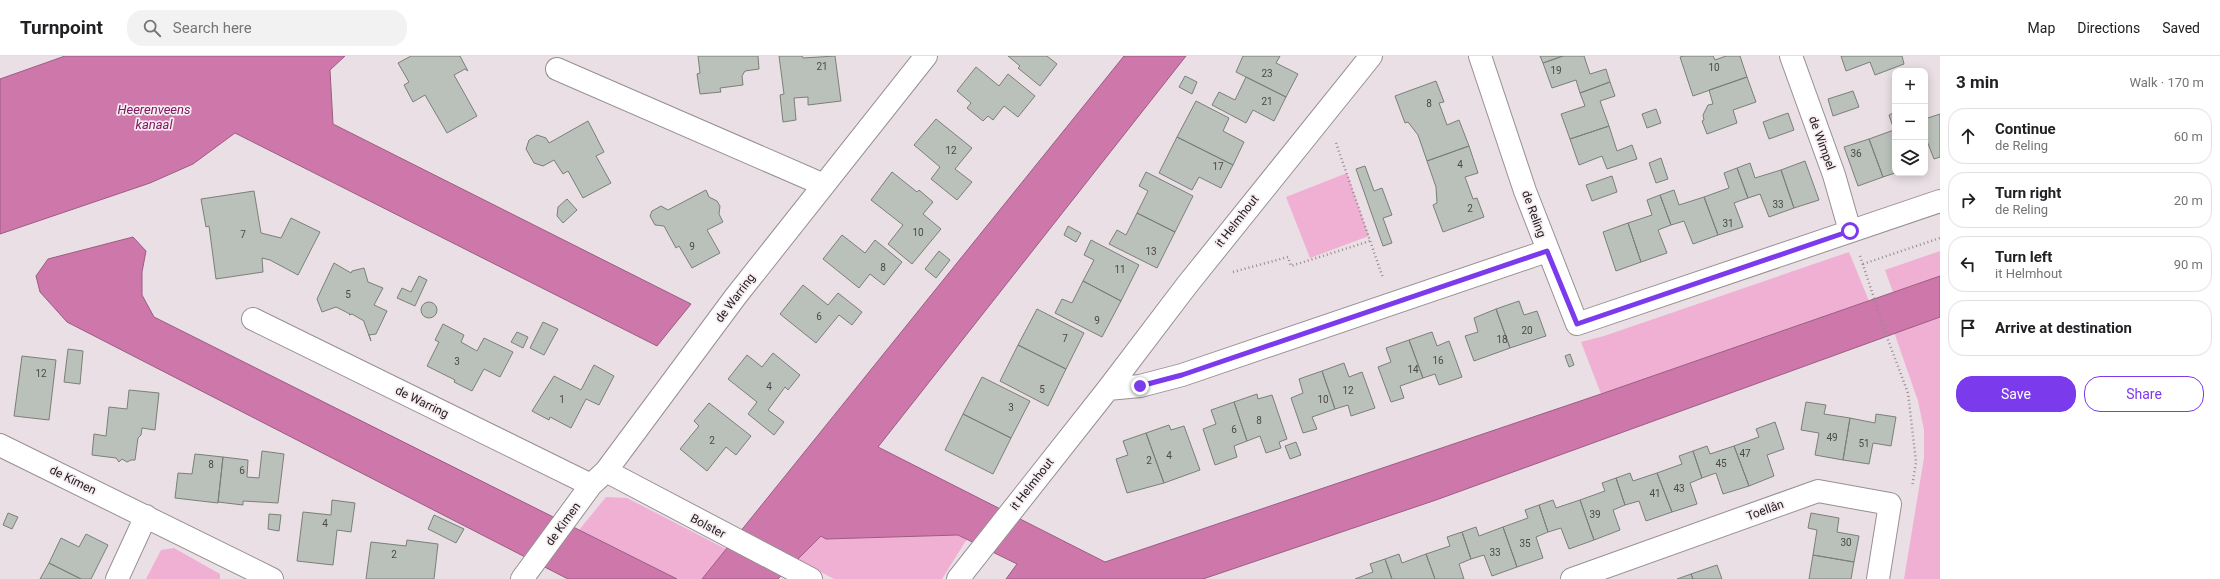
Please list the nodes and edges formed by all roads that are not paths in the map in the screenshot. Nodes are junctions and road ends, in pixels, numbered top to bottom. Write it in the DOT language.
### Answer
graph roads {
  1 [pos="926,56"];
  2 [pos="1371,56"];
  3 [pos="1480,56"];
  4 [pos="1791,56"];
  5 [pos="558,69"];
  6 [pos="824,185"];
  7 [pos="1940,201"];
  8 [pos="1850,231"];
  9 [pos="1547,251"];
  10 [pos="253,319"];
  11 [pos="1108,389"];
  12 [pos="0,445"];
  13 [pos="598,478"];
  14 [pos="146,516"];
  15 [pos="237,571"];
  16 [pos="526,574"];
  17 [pos="962,574"];
  18 [pos="804,576"];
  19 [pos="116,579"];
  20 [pos="272,579"];
  21 [pos="1572,579"];
  22 [pos="1878,579"];
  1 -- 6 [label="street, de Warring"];
  2 -- 11 [label="street, it Helmhout"];
  3 -- 9 [label="street, de Reling"];
  4 -- 8 [label="street, de Wimpel"];
  5 -- 6 [label="street"];
  6 -- 13 [label="street, de Warring"];
  7 -- 8 [label="street"];
  8 -- 9 [label="street, de Reling"];
  9 -- 11 [label="street"];
  10 -- 13 [label="street, de Warring"];
  11 -- 17 [label="street, it Helmhout"];
  12 -- 14 [label="street, de Kimen"];
  13 -- 16 [label="street, de Kimen"];
  13 -- 18 [label="street, Bolster"];
  14 -- 15 [label="street, de Kimen"];
  14 -- 19 [label="street"];
  15 -- 20 [label="street, de Kimen"];
  21 -- 22 [label="street, Toellân"];
}
